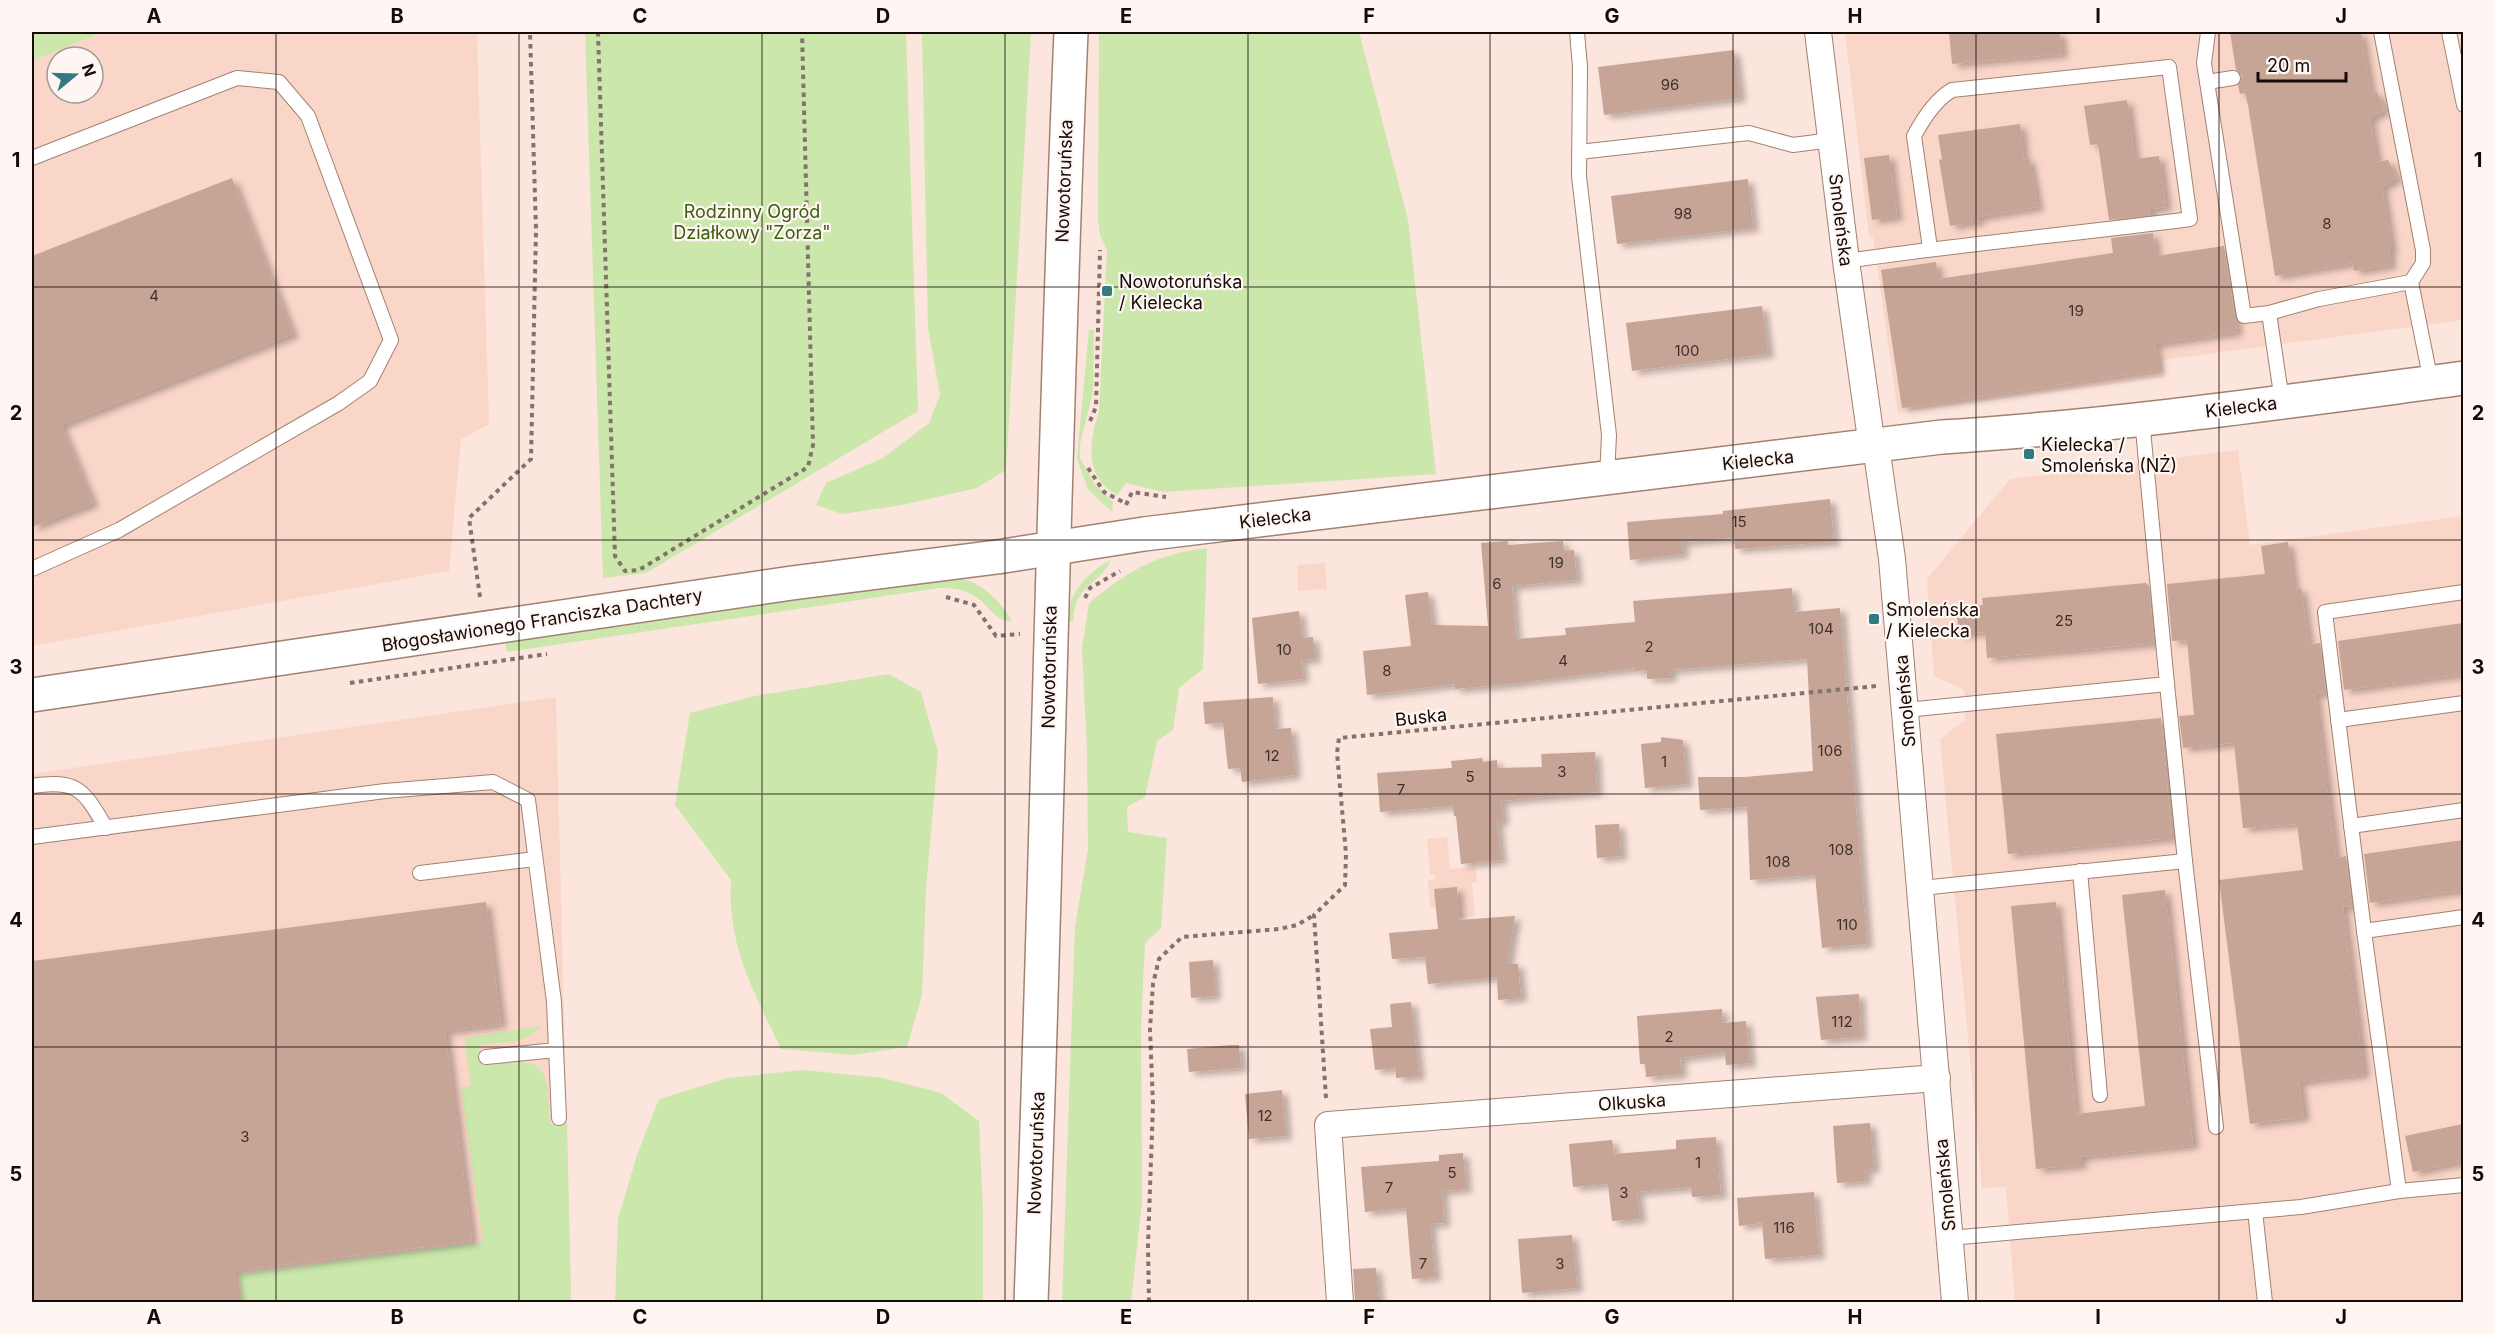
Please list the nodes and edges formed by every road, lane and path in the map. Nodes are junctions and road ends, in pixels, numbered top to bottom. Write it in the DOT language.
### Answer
graph roads {
  1 [pos="530,32"];
  2 [pos="598,32"];
  3 [pos="802,32"];
  4 [pos="1071,32"];
  5 [pos="1576,32"];
  6 [pos="1818,32"];
  7 [pos="2208,32"];
  8 [pos="2380,32"];
  9 [pos="2449,32"];
  10 [pos="2233,78"];
  11 [pos="2207,82"];
  12 [pos="2463,105"];
  13 [pos="1831,140"];
  14 [pos="1579,152"];
  15 [pos="32,158"];
  16 [pos="1930,248"];
  17 [pos="1100,250"];
  18 [pos="1846,261"];
  19 [pos="2412,282"];
  20 [pos="2269,313"];
  21 [pos="2463,378"];
  22 [pos="2431,382"];
  23 [pos="2282,401"];
  24 [pos="2142,419"];
  25 [pos="1089,426"];
  26 [pos="1876,446"];
  27 [pos="1085,461"];
  28 [pos="1607,477"];
  29 [pos="1126,504"];
  30 [pos="1130,536"];
  31 [pos="1053,547"];
  32 [pos="32,569"];
  33 [pos="2463,592"];
  34 [pos="938,595"];
  35 [pos="480,601"];
  36 [pos="1083,603"];
  37 [pos="1050,631"];
  38 [pos="552,653"];
  39 [pos="339,684"];
  40 [pos="1904,684"];
  41 [pos="2167,684"];
  42 [pos="32,695"];
  43 [pos="2463,703"];
  44 [pos="1906,710"];
  45 [pos="2338,720"];
  46 [pos="32,786"];
  47 [pos="2463,810"];
  48 [pos="2351,826"];
  49 [pos="106,828"];
  50 [pos="32,837"];
  51 [pos="535,859"];
  52 [pos="2185,861"];
  53 [pos="2080,871"];
  54 [pos="420,873"];
  55 [pos="1921,888"];
  56 [pos="1314,915"];
  57 [pos="2463,917"];
  58 [pos="2364,931"];
  59 [pos="556,1050"];
  60 [pos="486,1057"];
  61 [pos="1936,1078"];
  62 [pos="2100,1095"];
  63 [pos="559,1118"];
  64 [pos="1328,1125"];
  65 [pos="2216,1127"];
  66 [pos="2463,1185"];
  67 [pos="2400,1191"];
  68 [pos="2256,1211"];
  69 [pos="1950,1238"];
  70 [pos="1031,1302"];
  71 [pos="1149,1302"];
  72 [pos="1340,1302"];
  73 [pos="1955,1302"];
  74 [pos="2265,1302"];
  1 -- 35 [label="path"];
  2 -- 3 [label="path"];
  4 -- 31 [label="street, Nowotoruńska"];
  5 -- 14 [label="lane"];
  6 -- 13 [label="street, Smoleńska"];
  7 -- 11 [label="lane"];
  8 -- 19 [label="lane"];
  9 -- 12 [label="lane"];
  10 -- 11 [label="lane"];
  11 -- 20 [label="lane"];
  13 -- 14 [label="lane"];
  13 -- 18 [label="street, Smoleńska"];
  14 -- 28 [label="lane"];
  15 -- 32 [label="lane"];
  16 -- 16 [label="lane"];
  16 -- 18 [label="lane"];
  17 -- 25 [label="path"];
  18 -- 26 [label="street, Smoleńska"];
  19 -- 20 [label="lane"];
  19 -- 22 [label="lane"];
  20 -- 23 [label="lane"];
  21 -- 22 [label="street, Kielecka"];
  22 -- 23 [label="street, Kielecka"];
  23 -- 24 [label="street, Kielecka"];
  24 -- 26 [label="street, Kielecka"];
  24 -- 41 [label="lane"];
  26 -- 28 [label="street, Kielecka"];
  26 -- 40 [label="street, Smoleńska"];
  27 -- 29 [label="path"];
  28 -- 30 [label="street, Kielecka"];
  30 -- 31 [label="street, Kielecka"];
  30 -- 36 [label="path"];
  31 -- 37 [label="street, Nowotoruńska"];
  31 -- 42 [label="street, Błogosławionego Franciszka Dachtery"];
  33 -- 45 [label="lane"];
  34 -- 37 [label="path"];
  37 -- 70 [label="street, Nowotoruńska"];
  38 -- 39 [label="path"];
  40 -- 44 [label="street, Smoleńska"];
  40 -- 56 [label="path, Buska"];
  41 -- 44 [label="lane"];
  41 -- 52 [label="lane"];
  43 -- 45 [label="lane"];
  44 -- 55 [label="street, Smoleńska"];
  45 -- 48 [label="lane"];
  46 -- 49 [label="lane"];
  47 -- 48 [label="lane"];
  48 -- 58 [label="lane"];
  49 -- 50 [label="lane"];
  49 -- 51 [label="lane"];
  51 -- 54 [label="lane"];
  51 -- 59 [label="lane"];
  52 -- 53 [label="lane"];
  52 -- 65 [label="lane"];
  53 -- 55 [label="lane"];
  53 -- 62 [label="lane"];
  55 -- 61 [label="street, Smoleńska"];
  56 -- 64 [label="path"];
  56 -- 71 [label="path"];
  57 -- 58 [label="lane"];
  58 -- 67 [label="lane"];
  59 -- 60 [label="lane"];
  59 -- 63 [label="lane"];
  61 -- 64 [label="street, Olkuska"];
  61 -- 69 [label="street, Smoleńska"];
  64 -- 72 [label="street"];
  66 -- 67 [label="lane"];
  67 -- 68 [label="lane"];
  68 -- 69 [label="lane"];
  68 -- 74 [label="lane"];
  69 -- 73 [label="street, Smoleńska"];
}
